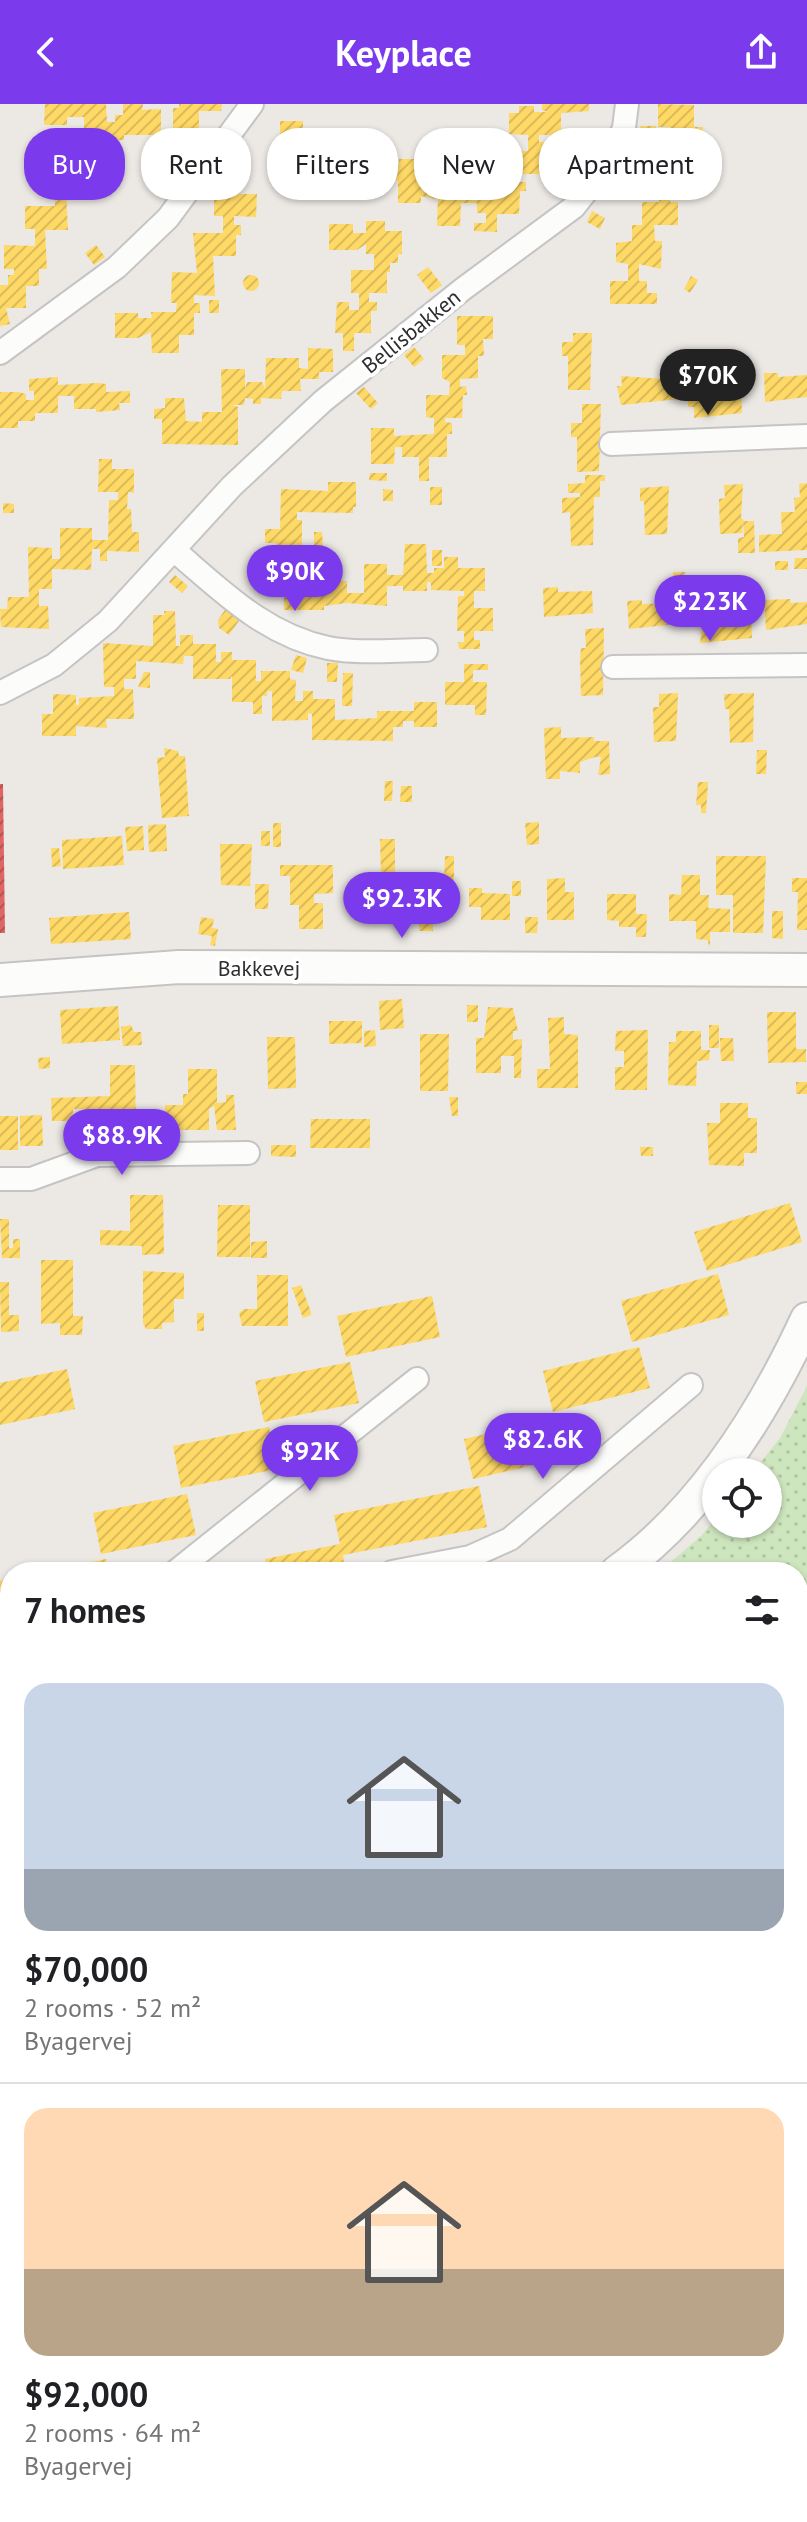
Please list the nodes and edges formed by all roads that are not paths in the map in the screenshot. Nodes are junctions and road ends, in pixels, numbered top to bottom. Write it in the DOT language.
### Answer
graph roads {
  1 [pos="252,104"];
  2 [pos="627,104"];
  3 [pos="0,353"];
  4 [pos="807,436"];
  5 [pos="611,444"];
  6 [pos="175,551"];
  7 [pos="426,650"];
  8 [pos="807,665"];
  9 [pos="613,667"];
  10 [pos="0,693"];
  11 [pos="807,970"];
  12 [pos="0,980"];
  13 [pos="248,1153"];
  14 [pos="0,1179"];
  15 [pos="807,1319"];
  16 [pos="417,1379"];
  17 [pos="691,1385"];
  18 [pos="188,1562"];
  19 [pos="444,1562"];
  20 [pos="628,1562"];
  1 -- 3 [label="street"];
  2 -- 6 [label="street, Bellisbakken"];
  4 -- 5 [label="street"];
  6 -- 7 [label="street"];
  6 -- 10 [label="street, Bellisbakken"];
  8 -- 9 [label="street"];
  11 -- 12 [label="street, Bakkevej"];
  13 -- 14 [label="street"];
  15 -- 20 [label="street"];
  16 -- 18 [label="street"];
  17 -- 19 [label="street"];
}
